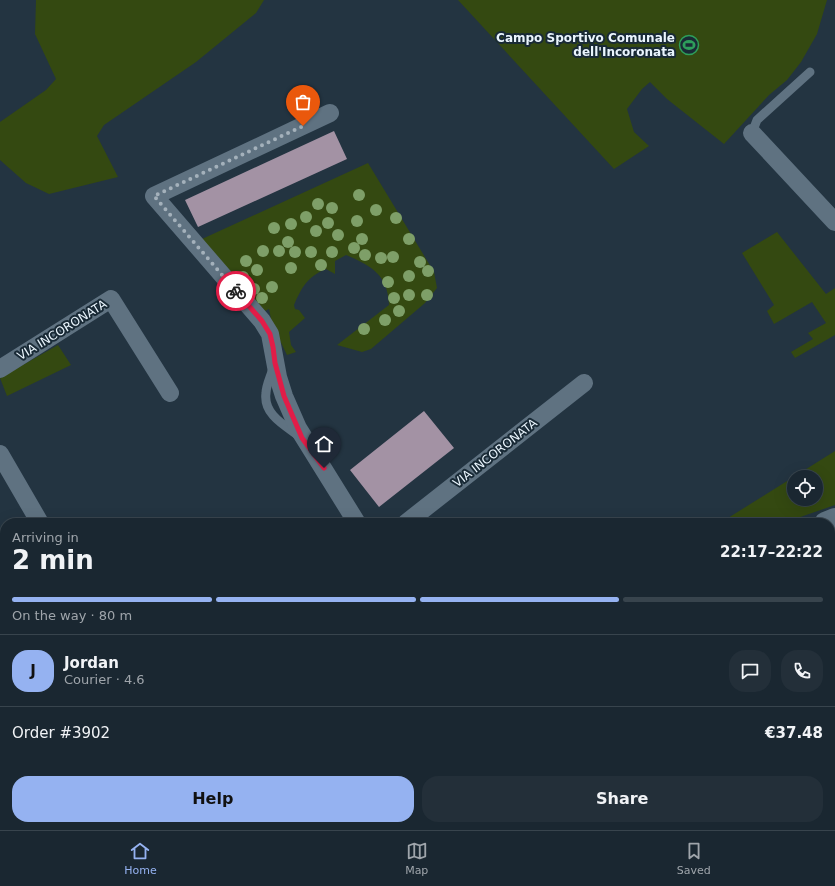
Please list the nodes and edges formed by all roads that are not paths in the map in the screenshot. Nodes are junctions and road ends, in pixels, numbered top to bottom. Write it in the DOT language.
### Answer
graph roads {
  1 [pos="810,72"];
  2 [pos="330,114"];
  3 [pos="752,133"];
  4 [pos="835,222"];
  5 [pos="0,369"];
  6 [pos="584,383"];
  7 [pos="170,393"];
  8 [pos="0,454"];
  9 [pos="37,518"];
  10 [pos="353,518"];
  11 [pos="412,518"];
  1 -- 3 [label="lane"];
  2 -- 10 [label="street"];
  3 -- 4 [label="street"];
  5 -- 7 [label="street, VIA INCORONATA"];
  6 -- 11 [label="street, VIA INCORONATA"];
  8 -- 9 [label="street"];
}
